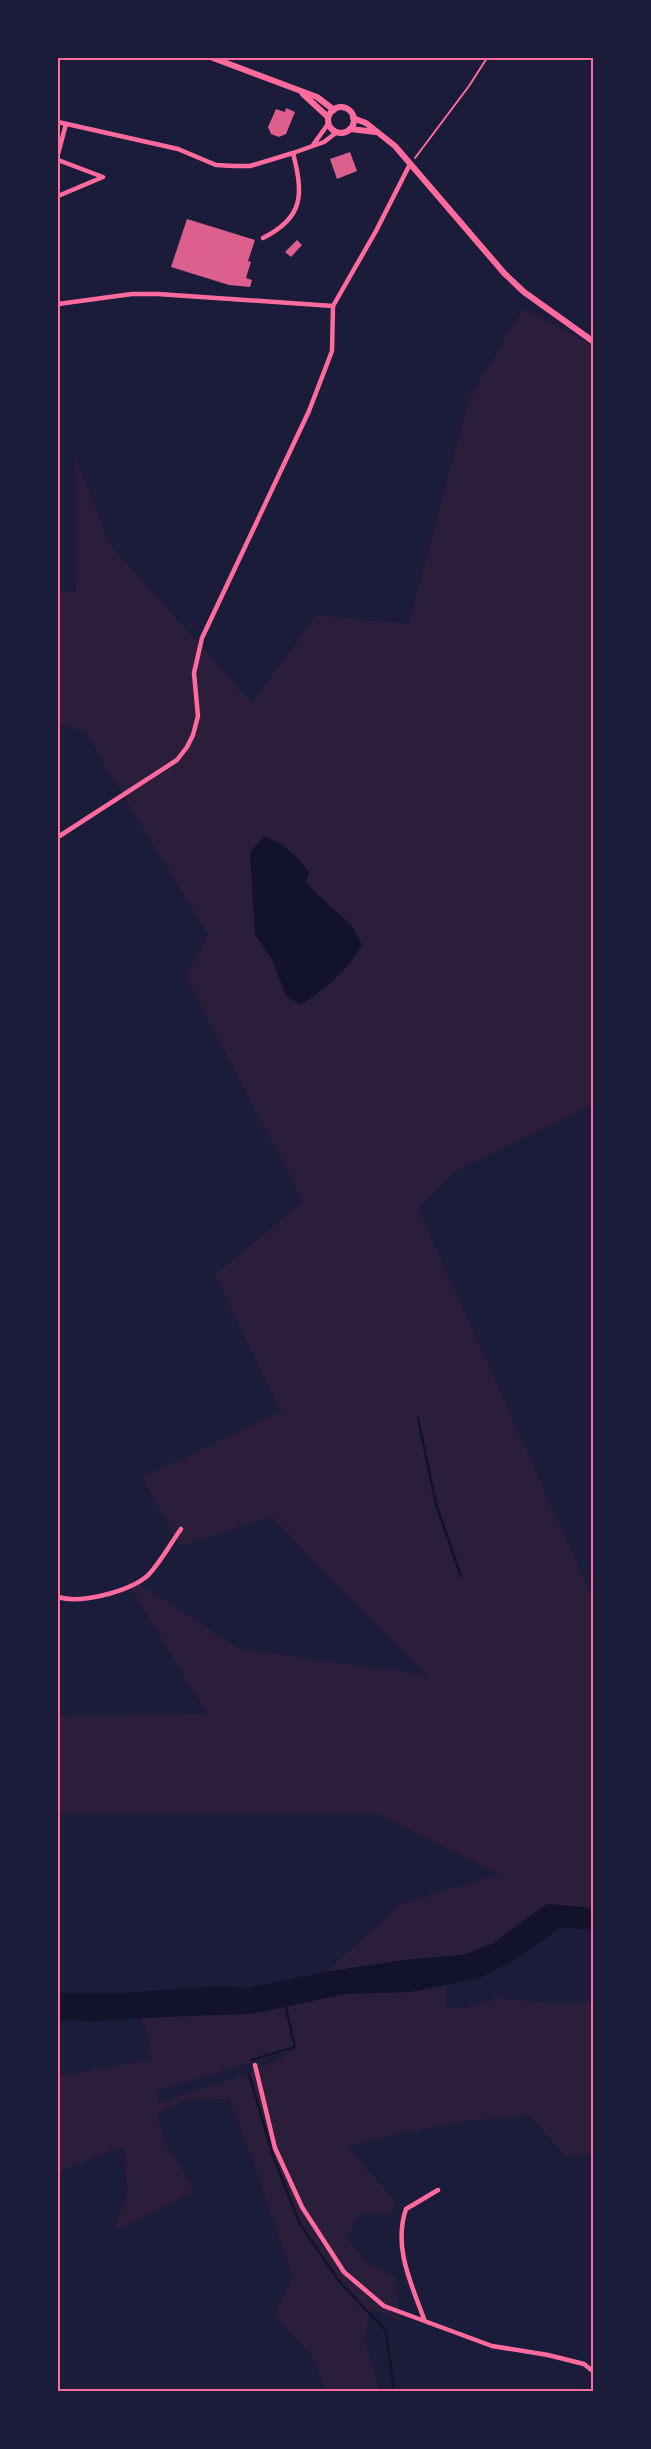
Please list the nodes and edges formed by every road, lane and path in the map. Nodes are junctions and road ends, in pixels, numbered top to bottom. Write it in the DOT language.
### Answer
graph roads {
  1 [pos="213,58"];
  2 [pos="487,58"];
  3 [pos="300,92"];
  4 [pos="334,110"];
  5 [pos="353,118"];
  6 [pos="328,121"];
  7 [pos="58,122"];
  8 [pos="66,124"];
  9 [pos="350,129"];
  10 [pos="337,132"];
  11 [pos="377,132"];
  12 [pos="312,146"];
  13 [pos="293,153"];
  14 [pos="58,154"];
  15 [pos="58,160"];
  16 [pos="410,164"];
  17 [pos="58,196"];
  18 [pos="264,238"];
  19 [pos="58,304"];
  20 [pos="333,306"];
  21 [pos="594,342"];
  22 [pos="58,837"];
  23 [pos="181,1529"];
  24 [pos="58,1596"];
  25 [pos="254,2065"];
  26 [pos="438,2190"];
  27 [pos="424,2319"];
  28 [pos="593,2370"];
  1 -- 3 [label="main road"];
  2 -- 16 [label="path"];
  3 -- 4 [label="main road"];
  3 -- 6 [label="main road"];
  4 -- 5 [label="main road"];
  4 -- 6 [label="main road"];
  5 -- 9 [label="main road"];
  5 -- 11 [label="main road"];
  6 -- 10 [label="main road"];
  6 -- 12 [label="street"];
  7 -- 8 [label="street"];
  8 -- 13 [label="street"];
  8 -- 14 [label="street"];
  9 -- 10 [label="main road"];
  9 -- 11 [label="main road"];
  10 -- 12 [label="street"];
  11 -- 16 [label="main road"];
  12 -- 13 [label="street"];
  13 -- 18 [label="street"];
  15 -- 17 [label="street"];
  16 -- 20 [label="street"];
  16 -- 21 [label="main road"];
  19 -- 20 [label="street"];
  20 -- 22 [label="street"];
  23 -- 24 [label="street"];
  25 -- 27 [label="street"];
  26 -- 27 [label="street"];
  27 -- 28 [label="street"];
}
